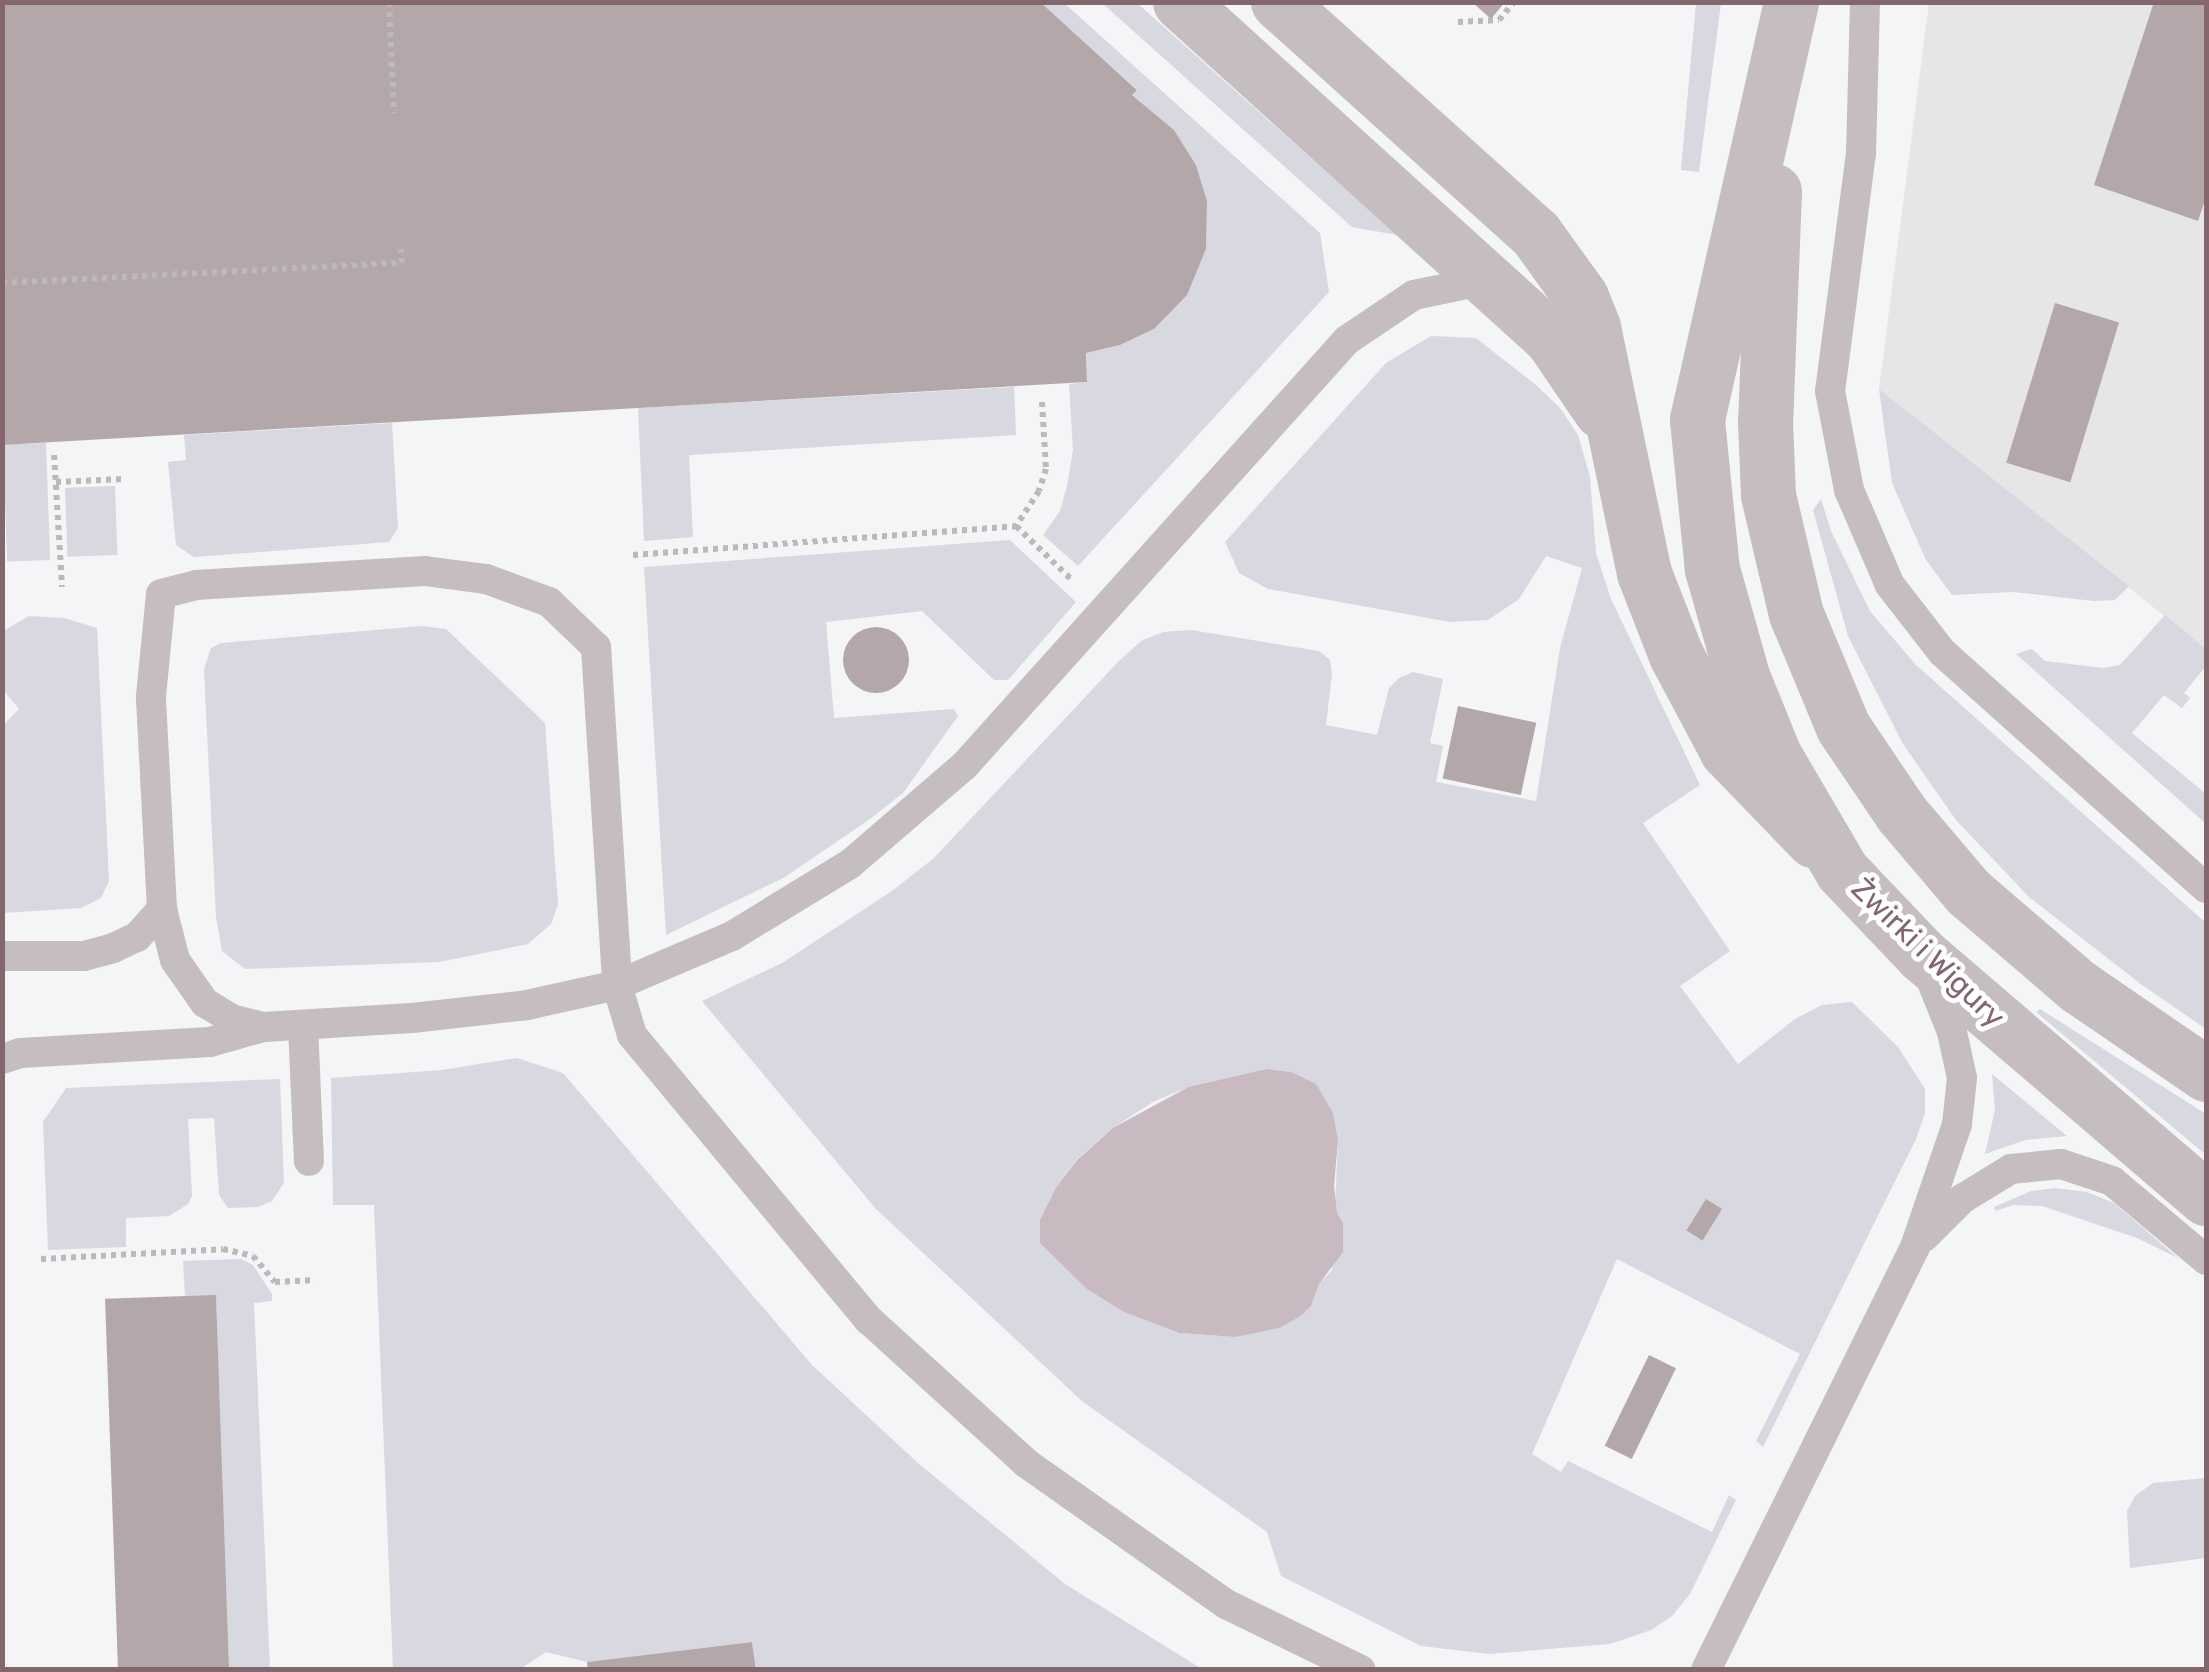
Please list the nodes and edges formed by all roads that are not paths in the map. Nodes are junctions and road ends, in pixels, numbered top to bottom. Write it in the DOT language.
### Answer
graph roads {
  1 [pos="1180,2"];
  2 [pos="1278,2"];
  3 [pos="1782,2"];
  4 [pos="1792,2"];
  5 [pos="1865,2"];
  6 [pos="1779,57"];
  7 [pos="1486,280"];
  8 [pos="1621,449"];
  9 [pos="1842,870"];
  10 [pos="2206,888"];
  11 [pos="162,909"];
  12 [pos="1922,955"];
  13 [pos="2,956"];
  14 [pos="616,986"];
  15 [pos="302,1025"];
  16 [pos="262,1028"];
  17 [pos="2,1059"];
  18 [pos="2206,1074"];
  19 [pos="309,1161"];
  20 [pos="2206,1198"];
  21 [pos="1915,1247"];
  22 [pos="2206,1260"];
  23 [pos="1709,1662"];
  24 [pos="1361,1670"];
  25 [pos="1685,1670"];
  1 -- 7 [label="street"];
  2 -- 8 [label="street"];
  3 -- 6 [label="street, Żwirki i Wigury"];
  4 -- 6 [label="street, Żwirki i Wigury"];
  5 -- 10 [label="lane"];
  6 -- 9 [label="street, Żwirki i Wigury"];
  6 -- 18 [label="street, Żwirki i Wigury"];
  7 -- 8 [label="street"];
  7 -- 14 [label="lane"];
  8 -- 9 [label="street"];
  9 -- 12 [label="street, Żwirki i Wigury"];
  11 -- 13 [label="lane"];
  11 -- 14 [label="lane"];
  11 -- 16 [label="lane"];
  12 -- 20 [label="street, Żwirki i Wigury"];
  12 -- 21 [label="lane"];
  14 -- 15 [label="lane"];
  14 -- 24 [label="lane"];
  15 -- 16 [label="lane"];
  15 -- 19 [label="lane"];
  16 -- 17 [label="lane"];
  21 -- 22 [label="lane"];
  21 -- 23 [label="lane"];
  23 -- 25 [label="lane"];
}
